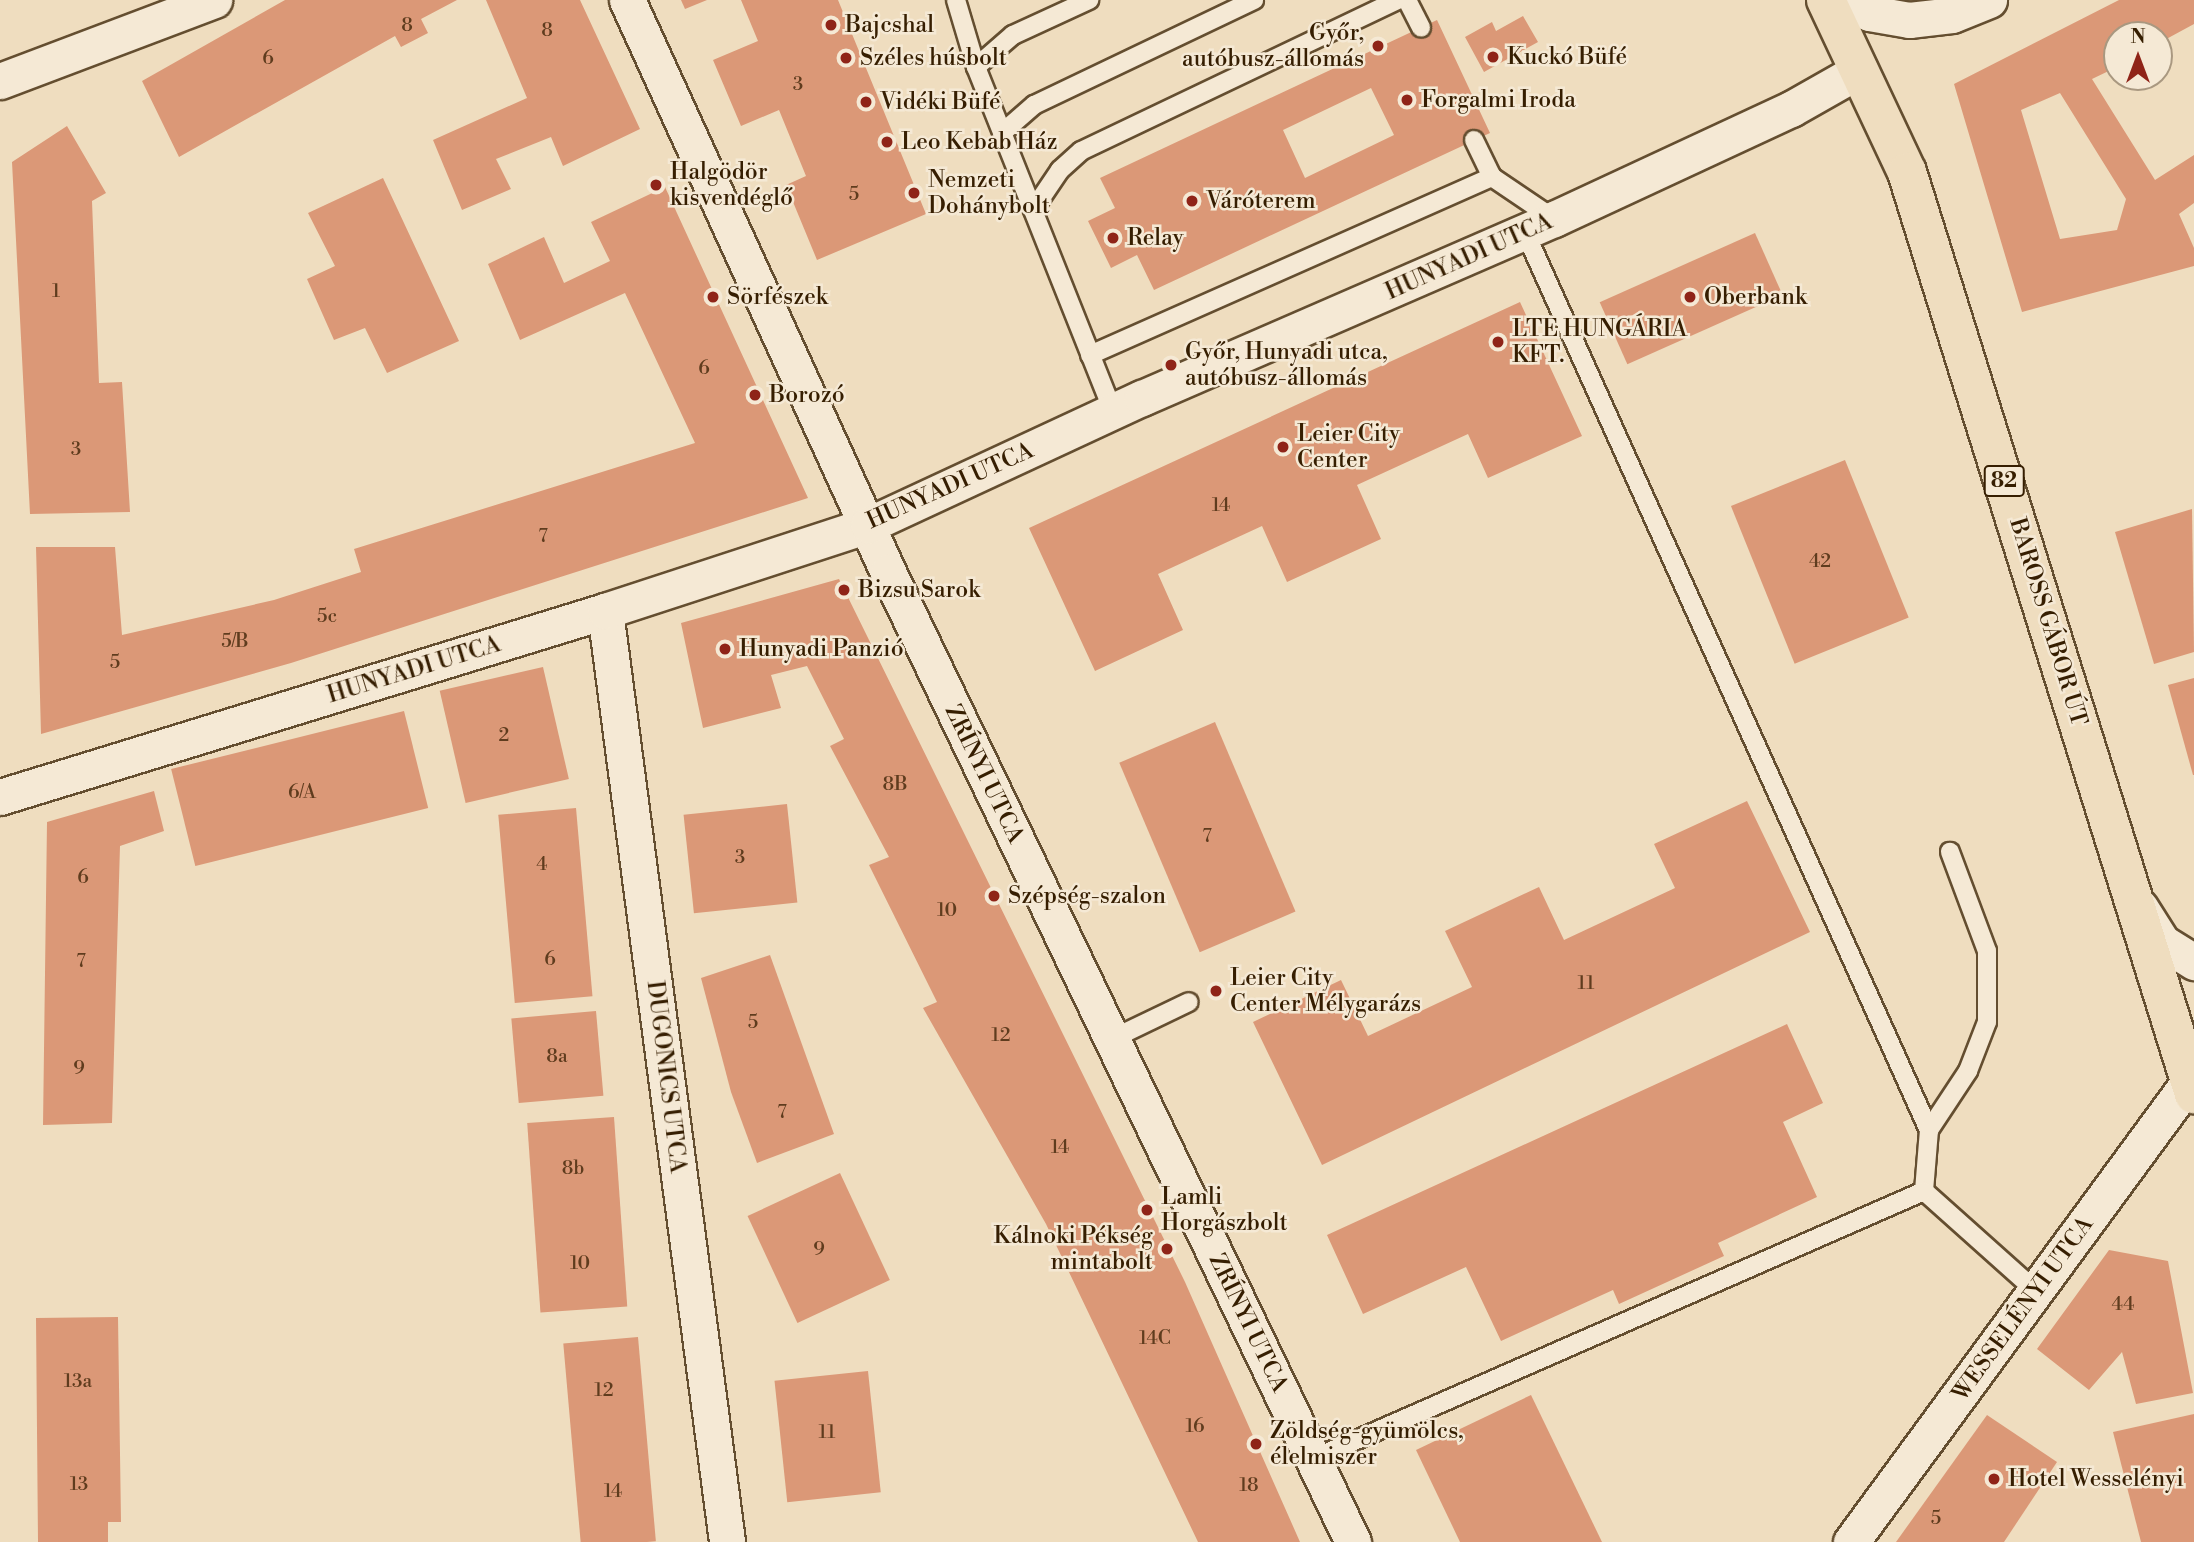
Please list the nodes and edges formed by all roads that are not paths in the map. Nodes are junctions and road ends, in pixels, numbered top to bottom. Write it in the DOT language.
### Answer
graph roads {
  1 [pos="214,0"];
  2 [pos="627,0"];
  3 [pos="1089,0"];
  4 [pos="1254,0"];
  5 [pos="1398,0"];
  6 [pos="1407,0"];
  7 [pos="1826,0"];
  8 [pos="1837,0"];
  9 [pos="1989,0"];
  10 [pos="958,2"];
  11 [pos="1421,28"];
  12 [pos="976,67"];
  13 [pos="1860,70"];
  14 [pos="0,81"];
  15 [pos="1002,133"];
  16 [pos="1474,140"];
  17 [pos="1492,177"];
  18 [pos="1032,210"];
  19 [pos="1539,226"];
  20 [pos="1090,355"];
  21 [pos="1113,411"];
  22 [pos="868,525"];
  23 [pos="605,611"];
  24 [pos="0,797"];
  25 [pos="1950,852"];
  26 [pos="2135,898"];
  27 [pos="2194,962"];
  28 [pos="1189,1002"];
  29 [pos="1112,1039"];
  30 [pos="2193,1083"];
  31 [pos="1929,1130"];
  32 [pos="1924,1191"];
  33 [pos="2036,1292"];
  34 [pos="1312,1459"];
  35 [pos="727,1542"];
  36 [pos="1353,1542"];
  37 [pos="1851,1542"];
  1 -- 14 [label="street"];
  2 -- 22 [label="street, ZRÍNYI UTCA"];
  3 -- 12 [label="lane"];
  4 -- 15 [label="lane"];
  5 -- 18 [label="lane"];
  6 -- 11 [label="lane"];
  7 -- 13 [label="main road, BAROSS GÁBOR ÚT / 82"];
  8 -- 9 [label="street"];
  10 -- 12 [label="lane"];
  12 -- 15 [label="lane"];
  13 -- 19 [label="street, HUNYADI UTCA"];
  13 -- 26 [label="main road, BAROSS GÁBOR ÚT / 82"];
  15 -- 18 [label="lane"];
  16 -- 17 [label="lane"];
  17 -- 19 [label="lane"];
  17 -- 20 [label="lane"];
  18 -- 20 [label="lane"];
  19 -- 21 [label="street, HUNYADI UTCA"];
  19 -- 31 [label="lane"];
  20 -- 21 [label="lane"];
  21 -- 22 [label="street, HUNYADI UTCA"];
  22 -- 23 [label="street, HUNYADI UTCA"];
  22 -- 29 [label="street, ZRÍNYI UTCA"];
  23 -- 24 [label="street, HUNYADI UTCA"];
  23 -- 35 [label="street, DUGONICS UTCA"];
  25 -- 31 [label="lane"];
  26 -- 27 [label="street"];
  26 -- 30 [label="main road, BAROSS GÁBOR ÚT / 82"];
  28 -- 29 [label="lane"];
  29 -- 34 [label="street, ZRÍNYI UTCA"];
  30 -- 33 [label="street, WESSELÉNYI UTCA"];
  31 -- 32 [label="lane"];
  32 -- 33 [label="lane"];
  32 -- 34 [label="lane"];
  33 -- 37 [label="street, WESSELÉNYI UTCA"];
  34 -- 36 [label="street, ZRÍNYI UTCA"];
}
